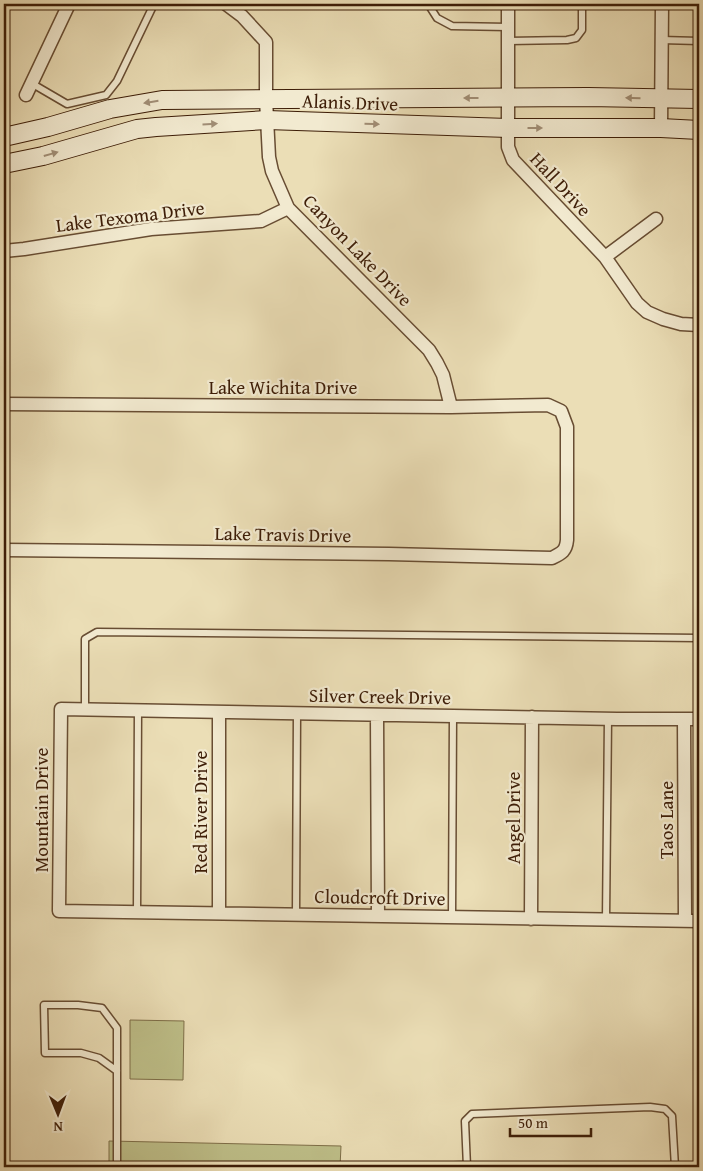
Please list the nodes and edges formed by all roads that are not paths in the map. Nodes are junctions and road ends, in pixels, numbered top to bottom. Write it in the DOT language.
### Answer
graph roads {
  1 [pos="69,4"];
  2 [pos="154,4"];
  3 [pos="226,4"];
  4 [pos="430,4"];
  5 [pos="508,4"];
  6 [pos="582,4"];
  7 [pos="662,4"];
  8 [pos="508,27"];
  9 [pos="661,40"];
  10 [pos="508,41"];
  11 [pos="699,41"];
  12 [pos="28,89"];
  13 [pos="508,98"];
  14 [pos="661,98"];
  15 [pos="266,99"];
  16 [pos="699,99"];
  17 [pos="267,120"];
  18 [pos="508,128"];
  19 [pos="661,128"];
  20 [pos="699,130"];
  21 [pos="4,137"];
  22 [pos="4,164"];
  23 [pos="288,208"];
  24 [pos="656,220"];
  25 [pos="4,251"];
  26 [pos="605,257"];
  27 [pos="699,325"];
  28 [pos="4,404"];
  29 [pos="451,407"];
  30 [pos="4,550"];
  31 [pos="562,553"];
  32 [pos="699,638"];
  33 [pos="61,709"];
  34 [pos="85,709"];
  35 [pos="138,710"];
  36 [pos="219,712"];
  37 [pos="297,713"];
  38 [pos="377,714"];
  39 [pos="453,716"];
  40 [pos="532,717"];
  41 [pos="608,718"];
  42 [pos="684,719"];
  43 [pos="699,719"];
  44 [pos="60,911"];
  45 [pos="137,912"];
  46 [pos="219,913"];
  47 [pos="296,915"];
  48 [pos="378,916"];
  49 [pos="452,917"];
  50 [pos="531,919"];
  51 [pos="606,920"];
  52 [pos="685,921"];
  53 [pos="699,921"];
  54 [pos="117,1071"];
  55 [pos="467,1166"];
  56 [pos="117,1167"];
  57 [pos="414,1167"];
  58 [pos="675,1167"];
  1 -- 12 [label="street"];
  2 -- 12 [label="lane"];
  3 -- 15 [label="street, Canyon Lake Drive"];
  4 -- 8 [label="lane"];
  5 -- 8 [label="street, Hall Drive"];
  6 -- 10 [label="lane"];
  7 -- 9 [label="street"];
  8 -- 10 [label="street, Hall Drive"];
  9 -- 11 [label="lane"];
  9 -- 14 [label="street"];
  10 -- 13 [label="street, Hall Drive"];
  14 -- 13 [label="main road, Alanis Drive, one-way"];
  13 -- 15 [label="main road, Alanis Drive, one-way"];
  13 -- 18 [label="street, Hall Drive"];
  14 -- 16 [label="main road, Alanis Drive"];
  14 -- 19 [label="street"];
  15 -- 17 [label="street, Canyon Lake Drive"];
  15 -- 21 [label="main road, Alanis Drive, one-way"];
  17 -- 18 [label="main road, Alanis Drive, one-way"];
  22 -- 17 [label="main road, Alanis Drive, one-way"];
  17 -- 23 [label="street, Canyon Lake Drive"];
  18 -- 19 [label="main road, Alanis Drive, one-way"];
  18 -- 26 [label="street, Hall Drive"];
  19 -- 20 [label="main road, Alanis Drive"];
  23 -- 25 [label="street, Lake Texoma Drive"];
  23 -- 29 [label="street, Canyon Lake Drive"];
  24 -- 26 [label="street"];
  26 -- 27 [label="street, Hall Drive"];
  28 -- 29 [label="street, Lake Wichita Drive"];
  29 -- 31 [label="street, Lake Wichita Drive"];
  30 -- 31 [label="street, Lake Travis Drive"];
  32 -- 34 [label="lane"];
  33 -- 34 [label="street, Silver Creek Drive"];
  33 -- 44 [label="street, Mountain Drive"];
  34 -- 35 [label="street, Silver Creek Drive"];
  35 -- 36 [label="street, Silver Creek Drive"];
  35 -- 45 [label="lane"];
  36 -- 37 [label="street, Silver Creek Drive"];
  36 -- 46 [label="street, Red River Drive"];
  37 -- 38 [label="street, Silver Creek Drive"];
  37 -- 47 [label="lane"];
  38 -- 39 [label="street, Silver Creek Drive"];
  38 -- 48 [label="street"];
  39 -- 40 [label="street, Silver Creek Drive"];
  39 -- 49 [label="lane"];
  40 -- 41 [label="street, Silver Creek Drive"];
  40 -- 50 [label="street, Angel Drive"];
  41 -- 42 [label="street, Silver Creek Drive"];
  41 -- 51 [label="lane"];
  42 -- 43 [label="street, Silver Creek Drive"];
  42 -- 52 [label="street, Taos Lane"];
  44 -- 45 [label="street, Cloudcroft Drive"];
  45 -- 46 [label="street, Cloudcroft Drive"];
  46 -- 47 [label="street, Cloudcroft Drive"];
  47 -- 48 [label="street, Cloudcroft Drive"];
  48 -- 49 [label="street, Cloudcroft Drive"];
  49 -- 50 [label="street, Cloudcroft Drive"];
  50 -- 51 [label="street, Cloudcroft Drive"];
  51 -- 52 [label="street, Cloudcroft Drive"];
  52 -- 53 [label="street, Cloudcroft Drive"];
  54 -- 54 [label="lane"];
  54 -- 56 [label="lane"];
  55 -- 57 [label="lane"];
  55 -- 58 [label="lane"];
}
